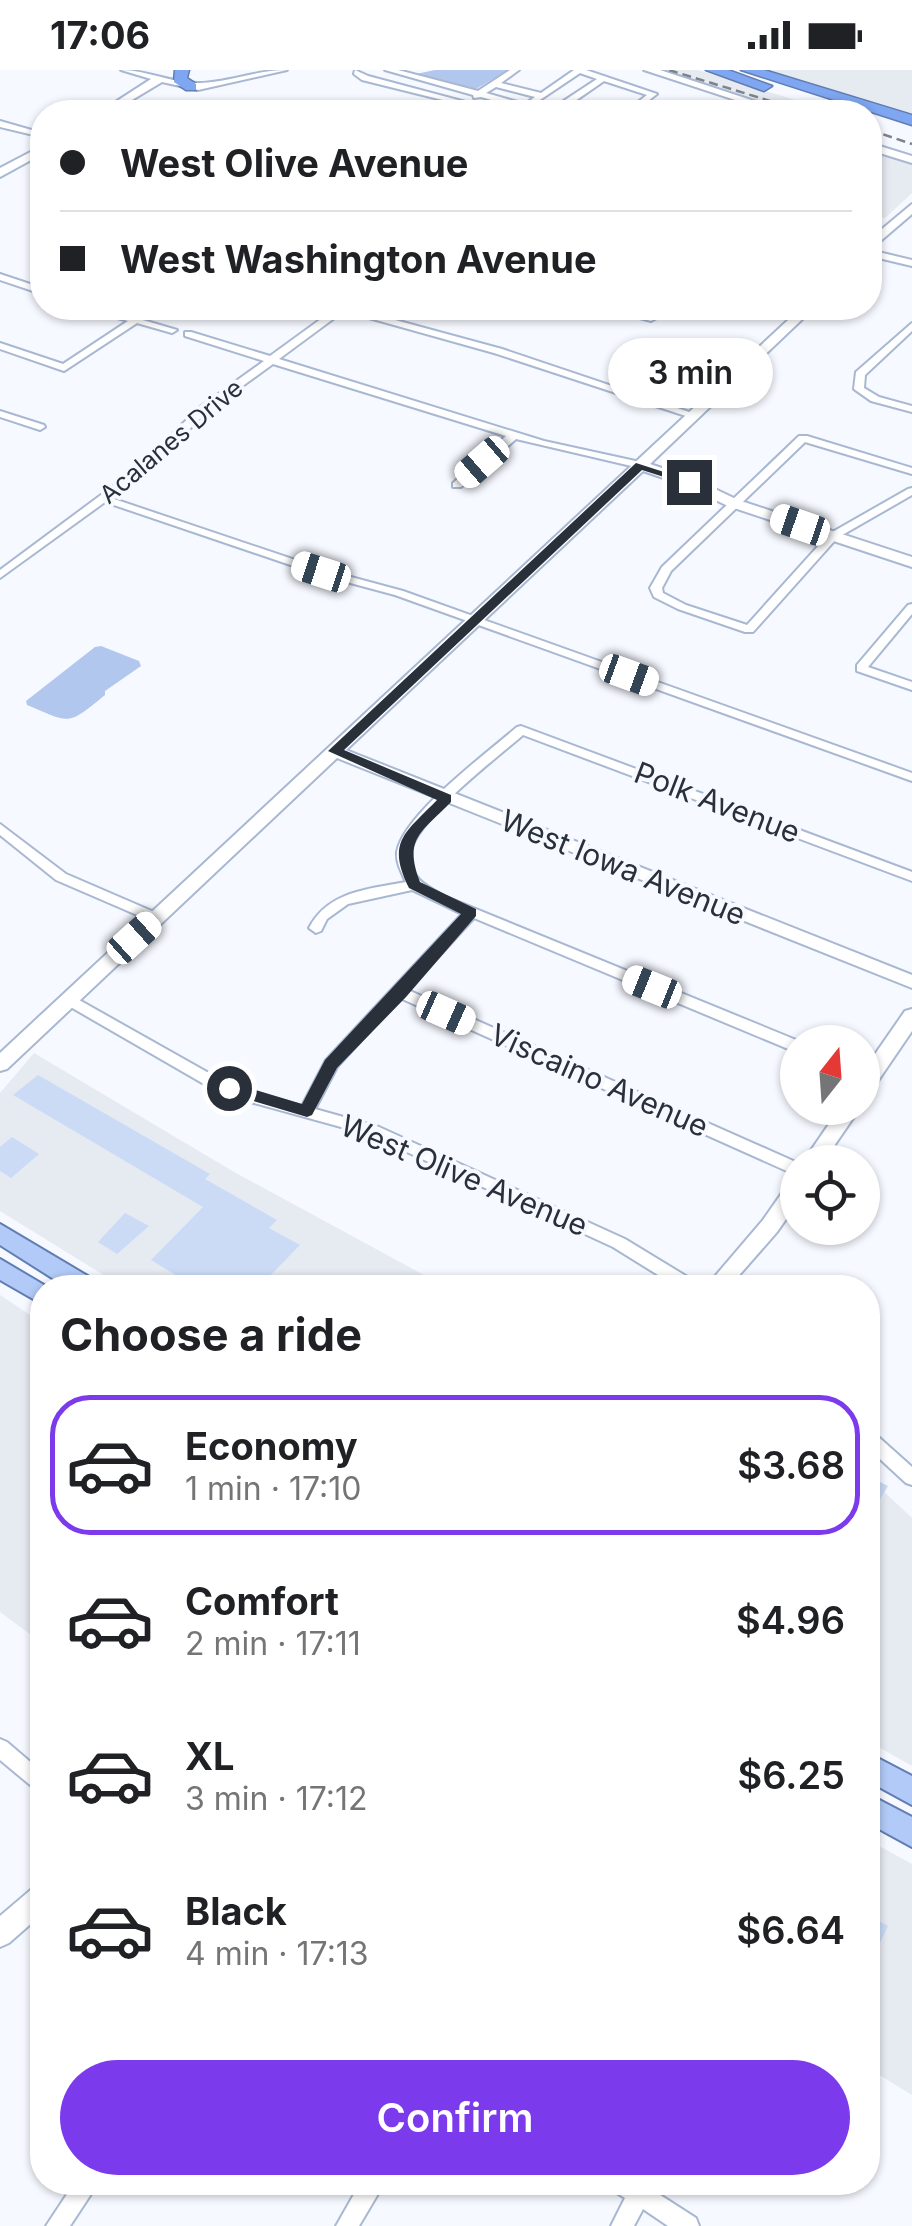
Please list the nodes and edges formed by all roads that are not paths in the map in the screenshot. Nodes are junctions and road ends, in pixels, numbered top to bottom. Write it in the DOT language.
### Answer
graph roads {
  1 [pos="126,70"];
  2 [pos="183,70"];
  3 [pos="282,70"];
  4 [pos="372,70"];
  5 [pos="389,70"];
  6 [pos="515,70"];
  7 [pos="579,70"];
  8 [pos="635,70"];
  9 [pos="649,70"];
  10 [pos="713,70"];
  11 [pos="748,70"];
  12 [pos="357,72"];
  13 [pos="346,74"];
  14 [pos="671,77"];
  15 [pos="602,78"];
  16 [pos="161,79"];
  17 [pos="494,84"];
  18 [pos="683,86"];
  19 [pos="191,87"];
  20 [pos="479,94"];
  21 [pos="126,100"];
  22 [pos="450,100"];
  23 [pos="471,100"];
  24 [pos="510,100"];
  25 [pos="523,100"];
  26 [pos="536,100"];
  27 [pos="570,100"];
  28 [pos="645,100"];
  29 [pos="730,100"];
  30 [pos="735,100"];
  31 [pos="810,100"];
  32 [pos="840,100"];
  33 [pos="882,114"];
  34 [pos="882,120"];
  35 [pos="911,123"];
  36 [pos="0,124"];
  37 [pos="30,133"];
  38 [pos="882,147"];
  39 [pos="30,156"];
  40 [pos="912,157"];
  41 [pos="0,173"];
  42 [pos="912,208"];
  43 [pos="882,235"];
  44 [pos="882,256"];
  45 [pos="912,262"];
  46 [pos="0,277"];
  47 [pos="30,287"];
  48 [pos="131,320"];
  49 [pos="326,320"];
  50 [pos="384,320"];
  51 [pos="795,320"];
  52 [pos="134,321"];
  53 [pos="912,326"];
  54 [pos="172,330"];
  55 [pos="188,334"];
  56 [pos="0,346"];
  57 [pos="274,358"];
  58 [pos="912,409"];
  59 [pos="693,415"];
  60 [pos="3,418"];
  61 [pos="40,427"];
  62 [pos="513,436"];
  63 [pos="640,466"];
  64 [pos="912,471"];
  65 [pos="456,485"];
  66 [pos="912,491"];
  67 [pos="104,499"];
  68 [pos="733,502"];
  69 [pos="833,536"];
  70 [pos="912,562"];
  71 [pos="0,575"];
  72 [pos="912,608"];
  73 [pos="475,620"];
  74 [pos="912,686"];
  75 [pos="335,751"];
  76 [pos="912,777"];
  77 [pos="446,798"];
  78 [pos="0,828"];
  79 [pos="912,877"];
  80 [pos="414,885"];
  81 [pos="471,912"];
  82 [pos="156,918"];
  83 [pos="316,928"];
  84 [pos="912,982"];
  85 [pos="400,993"];
  86 [pos="68,1000"];
  87 [pos="912,1016"];
  88 [pos="780,1039"];
  89 [pos="880,1060"];
  90 [pos="0,1064"];
  91 [pos="307,1111"];
  92 [pos="780,1162"];
  93 [pos="780,1211"];
  94 [pos="0,1233"];
  95 [pos="0,1268"];
  96 [pos="67,1275"];
  97 [pos="671,1275"];
  98 [pos="727,1275"];
  99 [pos="30,1287"];
  100 [pos="880,1449"];
  101 [pos="912,1478"];
  102 [pos="0,1748"];
  103 [pos="30,1772"];
  104 [pos="880,1773"];
  105 [pos="912,1791"];
  106 [pos="880,1815"];
  107 [pos="912,1832"];
  108 [pos="30,1908"];
  109 [pos="0,1934"];
  110 [pos="79,2195"];
  111 [pos="366,2195"];
  112 [pos="629,2195"];
  113 [pos="639,2195"];
  114 [pos="57,2226"];
  115 [pos="347,2226"];
  116 [pos="622,2226"];
  117 [pos="688,2226"];
  1 -- 16 [label="street"];
  2 -- 16 [label="highway"];
  2 -- 19 [label="highway"];
  3 -- 19 [label="street"];
  4 -- 12 [label="street"];
  5 -- 20 [label="street"];
  6 -- 17 [label="street"];
  7 -- 15 [label="street"];
  7 -- 26 [label="street"];
  8 -- 18 [label="street"];
  9 -- 14 [label="street"];
  10 -- 31 [label="highway"];
  11 -- 32 [label="highway"];
  12 -- 13 [label="street"];
  12 -- 22 [label="street"];
  14 -- 18 [label="street"];
  14 -- 30 [label="street"];
  15 -- 27 [label="street"];
  15 -- 28 [label="street"];
  16 -- 19 [label="street"];
  16 -- 21 [label="street"];
  17 -- 20 [label="street"];
  17 -- 25 [label="street"];
  18 -- 29 [label="street"];
  20 -- 23 [label="street"];
  20 -- 24 [label="street"];
  33 -- 35 [label="highway"];
  34 -- 35 [label="highway"];
  36 -- 37 [label="street"];
  38 -- 40 [label="street"];
  39 -- 41 [label="street"];
  42 -- 43 [label="street"];
  44 -- 45 [label="street"];
  46 -- 47 [label="street"];
  48 -- 52 [label="street"];
  49 -- 57 [label="street, Acalanes Drive"];
  50 -- 59 [label="street"];
  51 -- 59 [label="street"];
  52 -- 54 [label="street"];
  52 -- 56 [label="street"];
  53 -- 58 [label="street"];
  55 -- 57 [label="street"];
  57 -- 62 [label="street"];
  57 -- 67 [label="street, Acalanes Drive"];
  59 -- 63 [label="street"];
  60 -- 61 [label="street"];
  62 -- 63 [label="street"];
  62 -- 65 [label="street"];
  63 -- 68 [label="street"];
  63 -- 73 [label="street"];
  64 -- 68 [label="street"];
  66 -- 69 [label="street"];
  67 -- 71 [label="street, Acalanes Drive"];
  67 -- 73 [label="street"];
  68 -- 69 [label="street"];
  68 -- 69 [label="street"];
  69 -- 70 [label="street"];
  72 -- 74 [label="street"];
  73 -- 75 [label="street"];
  73 -- 76 [label="street"];
  75 -- 77 [label="street, West Iowa Avenue"];
  75 -- 82 [label="street"];
  77 -- 79 [label="street, Polk Avenue"];
  77 -- 80 [label="street"];
  77 -- 84 [label="street, West Iowa Avenue"];
  78 -- 82 [label="street"];
  80 -- 81 [label="street"];
  80 -- 83 [label="street"];
  81 -- 85 [label="street"];
  81 -- 88 [label="street"];
  82 -- 86 [label="street"];
  85 -- 91 [label="street"];
  85 -- 92 [label="street, Viscaino Avenue"];
  86 -- 90 [label="street"];
  86 -- 91 [label="street, West Olive Avenue"];
  87 -- 89 [label="street"];
  91 -- 97 [label="street, West Olive Avenue"];
  93 -- 98 [label="street"];
  94 -- 96 [label="main road"];
  95 -- 99 [label="main road"];
  100 -- 101 [label="street"];
  102 -- 103 [label="street"];
  104 -- 105 [label="main road"];
  106 -- 107 [label="main road"];
  108 -- 109 [label="street"];
  110 -- 114 [label="street"];
  111 -- 115 [label="street"];
  112 -- 116 [label="street"];
  113 -- 117 [label="street"];
}
